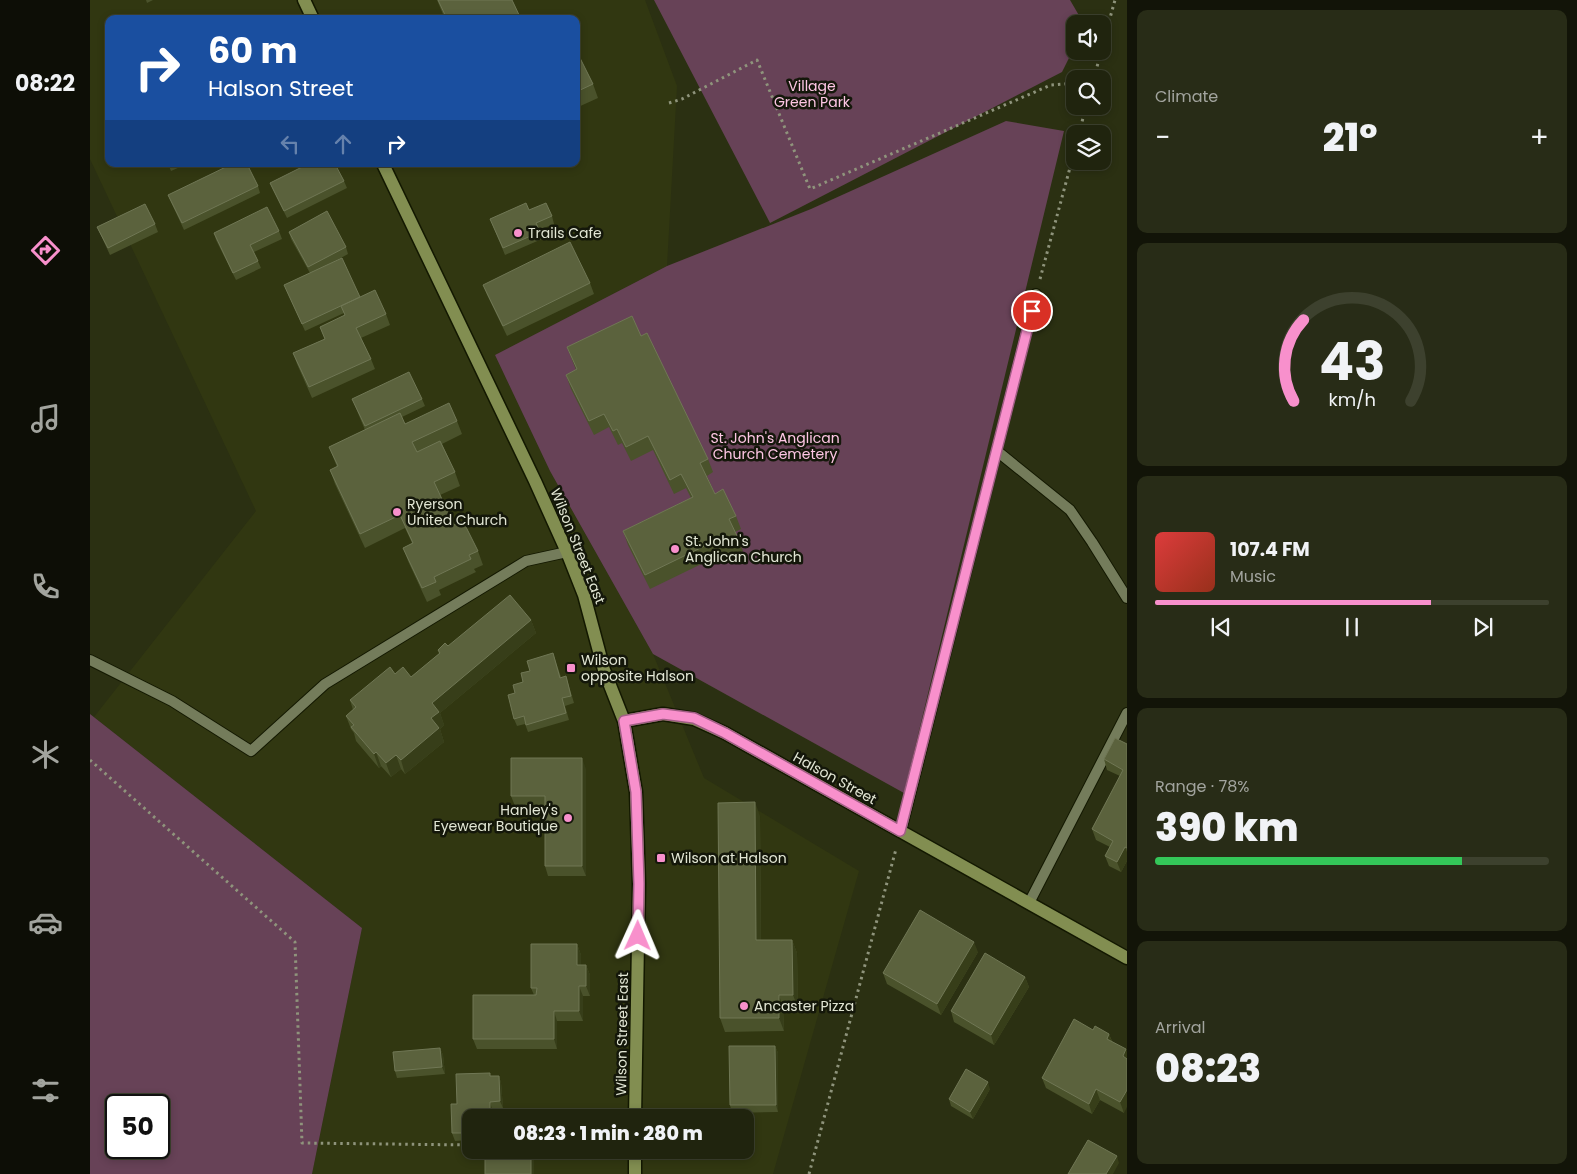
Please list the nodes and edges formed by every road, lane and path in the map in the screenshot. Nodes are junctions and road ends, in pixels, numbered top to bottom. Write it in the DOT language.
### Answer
graph roads {
  1 [pos="304,0"];
  2 [pos="1116,0"];
  3 [pos="311,15"];
  4 [pos="1111,17"];
  5 [pos="1066,84"];
  6 [pos="669,103"];
  7 [pos="384,167"];
  8 [pos="1069,170"];
  9 [pos="1036,294"];
  10 [pos="997,451"];
  11 [pos="567,552"];
  12 [pos="1127,598"];
  13 [pos="90,660"];
  14 [pos="1127,713"];
  15 [pos="624,721"];
  16 [pos="90,760"];
  17 [pos="900,831"];
  18 [pos="1028,903"];
  19 [pos="1127,958"];
  20 [pos="636,1109"];
  21 [pos="462,1145"];
  22 [pos="635,1159"];
  23 [pos="634,1174"];
  24 [pos="809,1174"];
  1 -- 3 [label="main road"];
  2 -- 4 [label="path"];
  5 -- 6 [label="path"];
  7 -- 11 [label="main road, Wilson Street East"];
  8 -- 9 [label="path"];
  9 -- 10 [label="lane"];
  10 -- 12 [label="lane"];
  10 -- 17 [label="lane"];
  11 -- 13 [label="lane"];
  11 -- 15 [label="main road, Wilson Street East"];
  14 -- 18 [label="lane"];
  15 -- 17 [label="main road, Halson Street"];
  15 -- 20 [label="main road, Wilson Street East"];
  16 -- 21 [label="path"];
  17 -- 18 [label="main road, Halson Street"];
  17 -- 24 [label="path"];
  18 -- 19 [label="main road, Halson Street"];
  22 -- 23 [label="main road"];
}
